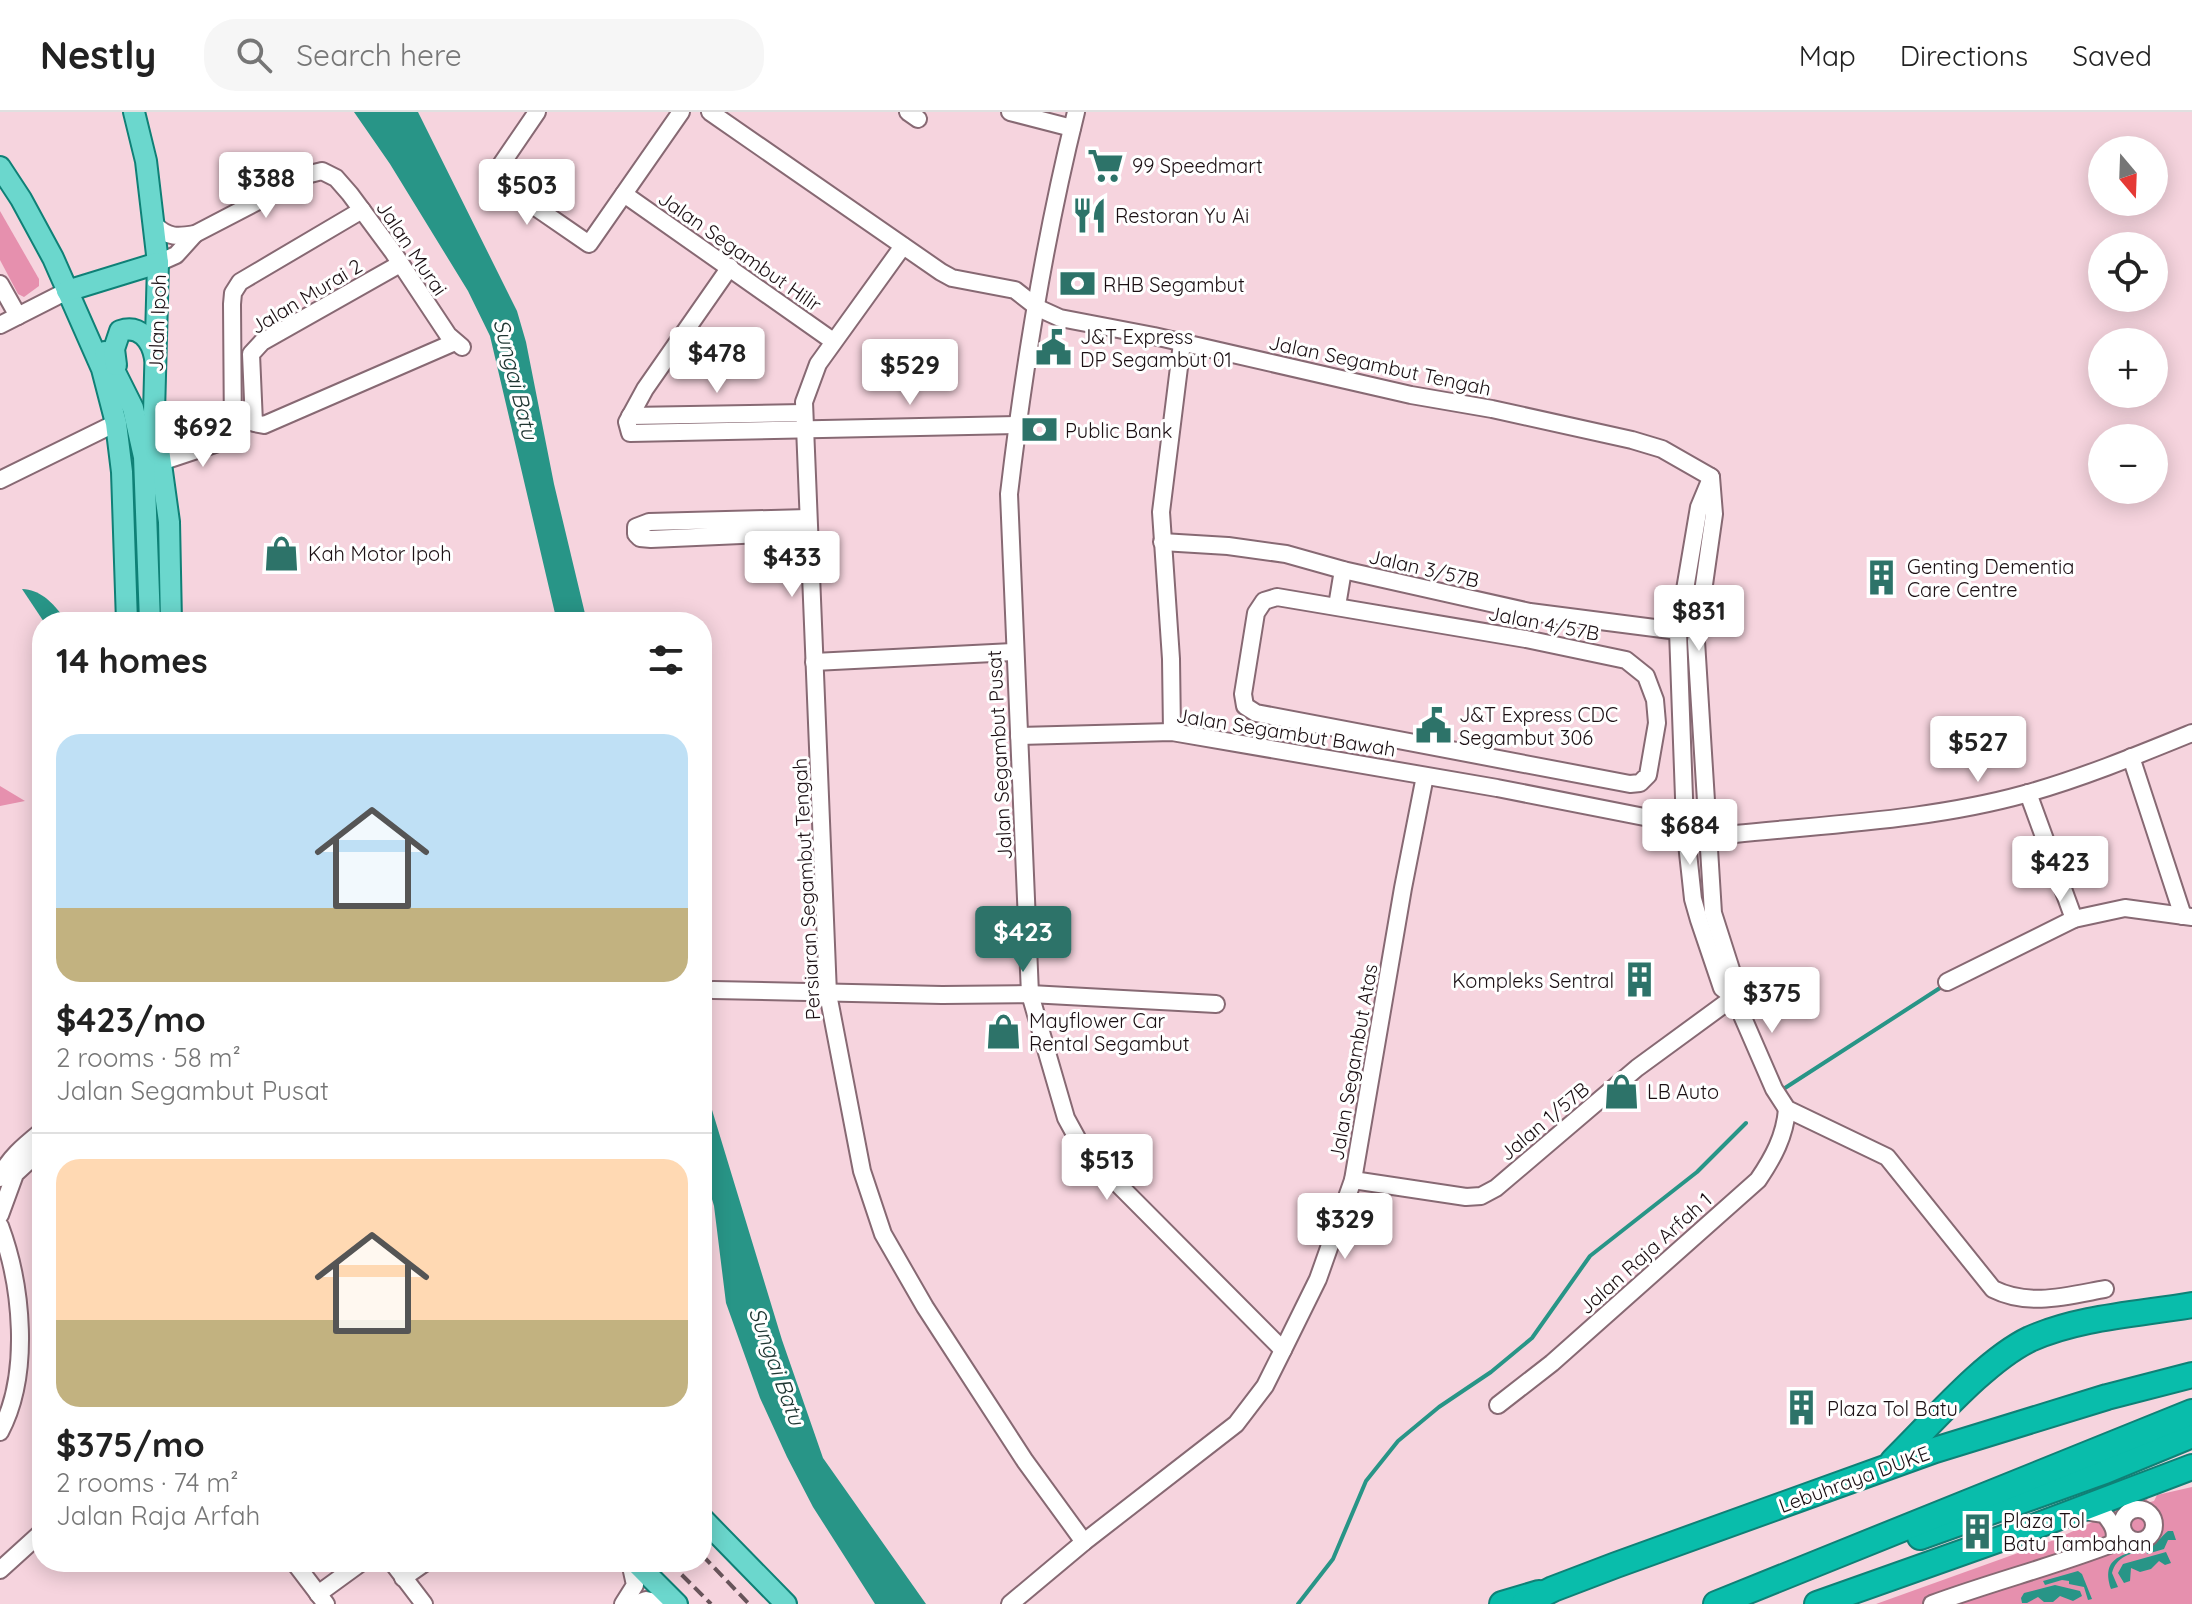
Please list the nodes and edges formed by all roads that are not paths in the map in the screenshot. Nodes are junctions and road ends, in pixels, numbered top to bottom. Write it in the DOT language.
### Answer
graph roads {
  1 [pos="134,112"];
  2 [pos="537,112"];
  3 [pos="681,112"];
  4 [pos="710,112"];
  5 [pos="1010,112"];
  6 [pos="1074,120"];
  7 [pos="0,167"];
  8 [pos="624,194"];
  9 [pos="362,210"];
  10 [pos="155,225"];
  11 [pos="195,234"];
  12 [pos="903,246"];
  13 [pos="158,263"];
  14 [pos="400,264"];
  15 [pos="730,267"];
  16 [pos="114,276"];
  17 [pos="0,284"];
  18 [pos="67,291"];
  19 [pos="1038,308"];
  20 [pos="18,316"];
  21 [pos="0,325"];
  22 [pos="833,341"];
  23 [pos="1182,343"];
  24 [pos="156,361"];
  25 [pos="118,377"];
  26 [pos="804,422"];
  27 [pos="116,423"];
  28 [pos="254,423"];
  29 [pos="1017,425"];
  30 [pos="161,462"];
  31 [pos="1711,477"];
  32 [pos="0,480"];
  33 [pos="809,525"];
  34 [pos="1162,542"];
  35 [pos="1343,570"];
  36 [pos="1337,606"];
  37 [pos="127,612"];
  38 [pos="150,612"];
  39 [pos="171,612"];
  40 [pos="1530,612"];
  41 [pos="1678,631"];
  42 [pos="1526,639"];
  43 [pos="1013,652"];
  44 [pos="814,662"];
  45 [pos="1312,726"];
  46 [pos="1172,732"];
  47 [pos="2192,733"];
  48 [pos="1019,736"];
  49 [pos="1410,743"];
  50 [pos="1306,755"];
  51 [pos="2131,757"];
  52 [pos="1502,759"];
  53 [pos="1404,772"];
  54 [pos="1425,776"];
  55 [pos="1497,788"];
  56 [pos="2028,793"];
  57 [pos="1685,825"];
  58 [pos="1707,833"];
  59 [pos="2188,917"];
  60 [pos="2074,919"];
  61 [pos="1947,982"];
  62 [pos="713,990"];
  63 [pos="828,994"];
  64 [pos="1030,994"];
  65 [pos="1734,997"];
  66 [pos="1216,1004"];
  67 [pos="1787,1109"];
  68 [pos="32,1140"];
  69 [pos="32,1156"];
  70 [pos="6,1175"];
  71 [pos="1353,1180"];
  72 [pos="0,1215"];
  73 [pos="0,1226"];
  74 [pos="2105,1289"];
  75 [pos="2192,1305"];
  76 [pos="1283,1350"];
  77 [pos="2192,1375"];
  78 [pos="1498,1405"];
  79 [pos="2192,1412"];
  80 [pos="0,1432"];
  81 [pos="2192,1435"];
  82 [pos="1887,1467"];
  83 [pos="2192,1467"];
  84 [pos="2105,1471"];
  85 [pos="2161,1480"];
  86 [pos="2077,1511"];
  87 [pos="2149,1514"];
  88 [pos="712,1528"];
  89 [pos="2120,1537"];
  90 [pos="32,1541"];
  91 [pos="1084,1542"];
  92 [pos="0,1570"];
  93 [pos="302,1572"];
  94 [pos="351,1572"];
  95 [pos="399,1572"];
  96 [pos="412,1572"];
  97 [pos="633,1572"];
  98 [pos="643,1572"];
  99 [pos="403,1578"];
  100 [pos="1757,1587"];
  101 [pos="1553,1589"];
  102 [pos="1857,1590"];
  103 [pos="322,1599"];
  104 [pos="424,1604"];
  105 [pos="623,1604"];
  106 [pos="635,1604"];
  107 [pos="666,1604"];
  108 [pos="677,1604"];
  109 [pos="786,1604"];
  110 [pos="1010,1604"];
  111 [pos="1502,1604"];
  112 [pos="1524,1604"];
  113 [pos="1716,1604"];
  114 [pos="1817,1604"];
  115 [pos="1932,1604"];
  1 -- 10 [label="main road, Jalan Ipoh"];
  2 -- 8 [label="street"];
  3 -- 8 [label="street"];
  4 -- 12 [label="street, Jalan Segambut Tengah"];
  5 -- 6 [label="street"];
  6 -- 19 [label="street, Jalan Segambut Pusat"];
  7 -- 18 [label="main road"];
  8 -- 15 [label="street, Jalan Segambut Hilir"];
  9 -- 11 [label="street, Jalan Murai"];
  9 -- 14 [label="street, Jalan Murai"];
  9 -- 30 [label="street"];
  10 -- 11 [label="street"];
  10 -- 13 [label="main road, Jalan Ipoh"];
  10 -- 16 [label="main road"];
  11 -- 13 [label="street"];
  12 -- 19 [label="street, Jalan Segambut Tengah"];
  12 -- 22 [label="street, Persiaran Segambut Tengah"];
  13 -- 16 [label="main road"];
  13 -- 24 [label="main road, Jalan Ipoh"];
  14 -- 28 [label="street, Jalan Murai 2"];
  14 -- 28 [label="street, Jalan Murai"];
  15 -- 22 [label="street, Jalan Segambut Hilir"];
  15 -- 26 [label="street"];
  16 -- 18 [label="main road"];
  17 -- 20 [label="street"];
  18 -- 20 [label="street"];
  18 -- 25 [label="main road, Jalan Ipoh"];
  18 -- 27 [label="main road"];
  19 -- 23 [label="street, Jalan Segambut Tengah"];
  19 -- 29 [label="street, Jalan Segambut Pusat"];
  20 -- 21 [label="street"];
  22 -- 26 [label="street, Persiaran Segambut Tengah"];
  23 -- 31 [label="street, Jalan Segambut Tengah"];
  23 -- 34 [label="street"];
  24 -- 25 [label="main road"];
  24 -- 30 [label="main road, Jalan Ipoh"];
  25 -- 38 [label="main road, Jalan Ipoh"];
  26 -- 29 [label="street"];
  26 -- 33 [label="street, Persiaran Segambut Tengah"];
  27 -- 32 [label="street"];
  27 -- 37 [label="main road"];
  29 -- 43 [label="street, Jalan Segambut Pusat"];
  30 -- 39 [label="main road, Jalan Ipoh"];
  31 -- 41 [label="street"];
  31 -- 58 [label="street"];
  33 -- 33 [label="street"];
  33 -- 44 [label="street, Persiaran Segambut Tengah"];
  34 -- 35 [label="street, Jalan 3/57B"];
  34 -- 46 [label="street"];
  35 -- 36 [label="street"];
  35 -- 40 [label="street, Jalan 3/57B"];
  36 -- 42 [label="street, Jalan 4/57B"];
  36 -- 45 [label="street, Jalan 4/57B"];
  40 -- 41 [label="street, Jalan 3/57B"];
  40 -- 42 [label="street"];
  41 -- 57 [label="street"];
  42 -- 52 [label="street, Jalan 4/57B"];
  43 -- 44 [label="street"];
  43 -- 48 [label="street, Jalan Segambut Pusat"];
  44 -- 63 [label="street, Persiaran Segambut Tengah"];
  45 -- 49 [label="street, Jalan 4/57B"];
  45 -- 50 [label="street"];
  46 -- 48 [label="street, Jalan Segambut Bawah"];
  46 -- 50 [label="street, Jalan Segambut Bawah"];
  47 -- 51 [label="street"];
  48 -- 64 [label="street, Jalan Segambut Pusat"];
  49 -- 52 [label="street, Jalan 4/57B"];
  49 -- 53 [label="street"];
  50 -- 53 [label="street, Jalan Segambut Bawah"];
  51 -- 56 [label="street"];
  51 -- 59 [label="street"];
  52 -- 55 [label="street"];
  53 -- 54 [label="street, Jalan Segambut Bawah"];
  54 -- 55 [label="street, Jalan Segambut Bawah"];
  54 -- 71 [label="street, Jalan Segambut Atas"];
  55 -- 57 [label="street, Jalan Segambut Bawah"];
  56 -- 58 [label="street"];
  56 -- 60 [label="street"];
  57 -- 58 [label="street, Jalan Segambut Bawah"];
  57 -- 65 [label="street"];
  58 -- 65 [label="street"];
  59 -- 60 [label="street"];
  60 -- 61 [label="street"];
  62 -- 63 [label="street"];
  63 -- 64 [label="street"];
  63 -- 91 [label="street, Persiaran Segambut Tengah"];
  64 -- 66 [label="street"];
  64 -- 76 [label="street, Jalan Segambut Pusat"];
  65 -- 67 [label="street"];
  65 -- 71 [label="street, Jalan 1/57B"];
  67 -- 74 [label="street"];
  67 -- 78 [label="street, Jalan Raja Arfah 1"];
  68 -- 70 [label="street"];
  69 -- 70 [label="street"];
  70 -- 72 [label="street"];
  71 -- 76 [label="street, Jalan Segambut Atas"];
  73 -- 80 [label="street"];
  75 -- 82 [label="highway"];
  76 -- 91 [label="street, Jalan Segambut Atas"];
  77 -- 82 [label="highway, Lebuhraya DUKE"];
  79 -- 100 [label="highway"];
  81 -- 84 [label="highway"];
  82 -- 101 [label="highway, Lebuhraya DUKE"];
  83 -- 85 [label="highway"];
  84 -- 100 [label="highway"];
  84 -- 102 [label="highway"];
  85 -- 86 [label="highway"];
  85 -- 87 [label="street"];
  86 -- 89 [label="street"];
  86 -- 102 [label="highway"];
  87 -- 89 [label="street"];
  87 -- 89 [label="street"];
  88 -- 109 [label="main road"];
  89 -- 115 [label="street"];
  90 -- 92 [label="street"];
  91 -- 110 [label="street, Jalan Segambut Atas"];
  93 -- 103 [label="street"];
  94 -- 103 [label="street"];
  95 -- 99 [label="street"];
  96 -- 99 [label="street"];
  97 -- 105 [label="street"];
  98 -- 108 [label="main road"];
  99 -- 104 [label="street"];
  100 -- 113 [label="highway"];
  101 -- 111 [label="highway"];
  101 -- 112 [label="highway, Lebuhraya DUKE"];
  102 -- 114 [label="highway"];
  106 -- 107 [label="street"];
}
